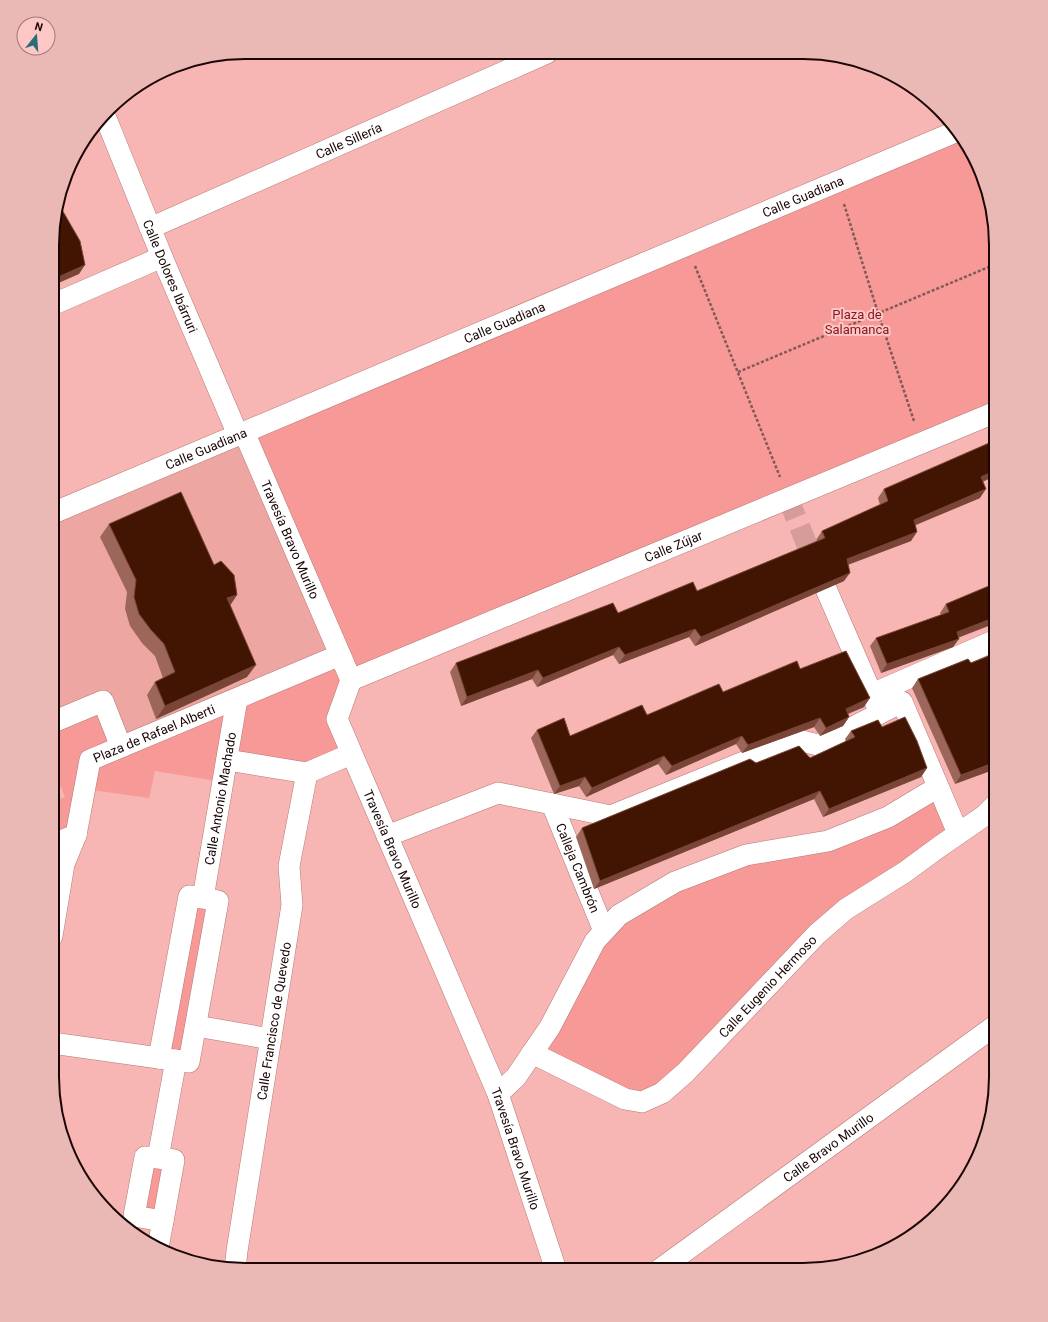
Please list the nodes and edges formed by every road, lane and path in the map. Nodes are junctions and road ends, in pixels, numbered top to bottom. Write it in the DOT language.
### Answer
graph roads {
  1 [pos="533,59"];
  2 [pos="107,120"];
  3 [pos="952,133"];
  4 [pos="837,182"];
  5 [pos="150,228"];
  6 [pos="687,246"];
  7 [pos="162,257"];
  8 [pos="989,267"];
  9 [pos="59,302"];
  10 [pos="878,313"];
  11 [pos="738,372"];
  12 [pos="989,415"];
  13 [pos="241,434"];
  14 [pos="922,443"];
  15 [pos="788,498"];
  16 [pos="59,510"];
  17 [pos="826,589"];
  18 [pos="989,643"];
  19 [pos="340,656"];
  20 [pos="350,680"];
  21 [pos="872,694"];
  22 [pos="237,698"];
  23 [pos="880,713"];
  24 [pos="59,719"];
  25 [pos="121,747"];
  26 [pos="351,754"];
  27 [pos="227,760"];
  28 [pos="307,773"];
  29 [pos="938,787"];
  30 [pos="552,804"];
  31 [pos="989,811"];
  32 [pos="958,833"];
  33 [pos="76,835"];
  34 [pos="387,836"];
  35 [pos="59,841"];
  36 [pos="59,894"];
  37 [pos="203,898"];
  38 [pos="604,931"];
  39 [pos="196,1026"];
  40 [pos="989,1030"];
  41 [pos="271,1040"];
  42 [pos="59,1044"];
  43 [pos="532,1053"];
  44 [pos="168,1059"];
  45 [pos="498,1094"];
  46 [pos="158,1158"];
  47 [pos="163,1221"];
  48 [pos="159,1242"];
  49 [pos="236,1263"];
  50 [pos="554,1263"];
  51 [pos="669,1263"];
  1 -- 5 [label="street, Calle Sillería"];
  2 -- 5 [label="street, Calle Dolores Ibárruri"];
  3 -- 4 [label="street, Calle Guadiana"];
  4 -- 6 [label="street, Calle Guadiana"];
  4 -- 10 [label="path"];
  5 -- 7 [label="street, Calle Dolores Ibárruri"];
  6 -- 11 [label="path"];
  6 -- 13 [label="street, Calle Guadiana"];
  7 -- 9 [label="street"];
  7 -- 13 [label="street, Calle Dolores Ibárruri"];
  8 -- 10 [label="path"];
  10 -- 11 [label="path"];
  10 -- 14 [label="path"];
  11 -- 15 [label="path"];
  12 -- 14 [label="street, Calle Zújar"];
  13 -- 16 [label="street, Calle Guadiana"];
  13 -- 19 [label="street, Travesía Bravo Murillo"];
  14 -- 15 [label="street, Calle Zújar"];
  15 -- 20 [label="street, Calle Zújar"];
  17 -- 21 [label="street"];
  18 -- 21 [label="street"];
  19 -- 20 [label="street, Travesía Bravo Murillo"];
  19 -- 22 [label="street, Plaza de Rafael Alberti"];
  20 -- 26 [label="street, Travesía Bravo Murillo"];
  21 -- 23 [label="street"];
  22 -- 25 [label="street, Plaza de Rafael Alberti"];
  22 -- 27 [label="street, Calle Antonio Machado"];
  23 -- 29 [label="street"];
  23 -- 30 [label="street"];
  24 -- 25 [label="street"];
  25 -- 33 [label="street, Plaza de Rafael Alberti"];
  26 -- 28 [label="street"];
  26 -- 34 [label="street, Travesía Bravo Murillo"];
  27 -- 28 [label="street"];
  27 -- 37 [label="street, Calle Antonio Machado"];
  28 -- 41 [label="street, Calle Francisco de Quevedo"];
  29 -- 32 [label="street"];
  29 -- 38 [label="street"];
  30 -- 34 [label="street"];
  30 -- 38 [label="street, Calleja Cambrón"];
  31 -- 32 [label="street, Calle Eugenio Hermoso"];
  32 -- 43 [label="street, Calle Eugenio Hermoso"];
  33 -- 35 [label="street"];
  33 -- 36 [label="street, Plaza de Rafael Alberti"];
  34 -- 45 [label="street, Travesía Bravo Murillo"];
  37 -- 39 [label="street"];
  37 -- 44 [label="street"];
  38 -- 43 [label="street"];
  39 -- 41 [label="street"];
  39 -- 44 [label="street"];
  40 -- 51 [label="street, Calle Bravo Murillo"];
  41 -- 49 [label="street, Calle Francisco de Quevedo"];
  42 -- 44 [label="street"];
  43 -- 45 [label="street"];
  44 -- 46 [label="street"];
  45 -- 50 [label="street, Travesía Bravo Murillo"];
  46 -- 47 [label="street"];
  46 -- 47 [label="street"];
  47 -- 48 [label="street"];
}
